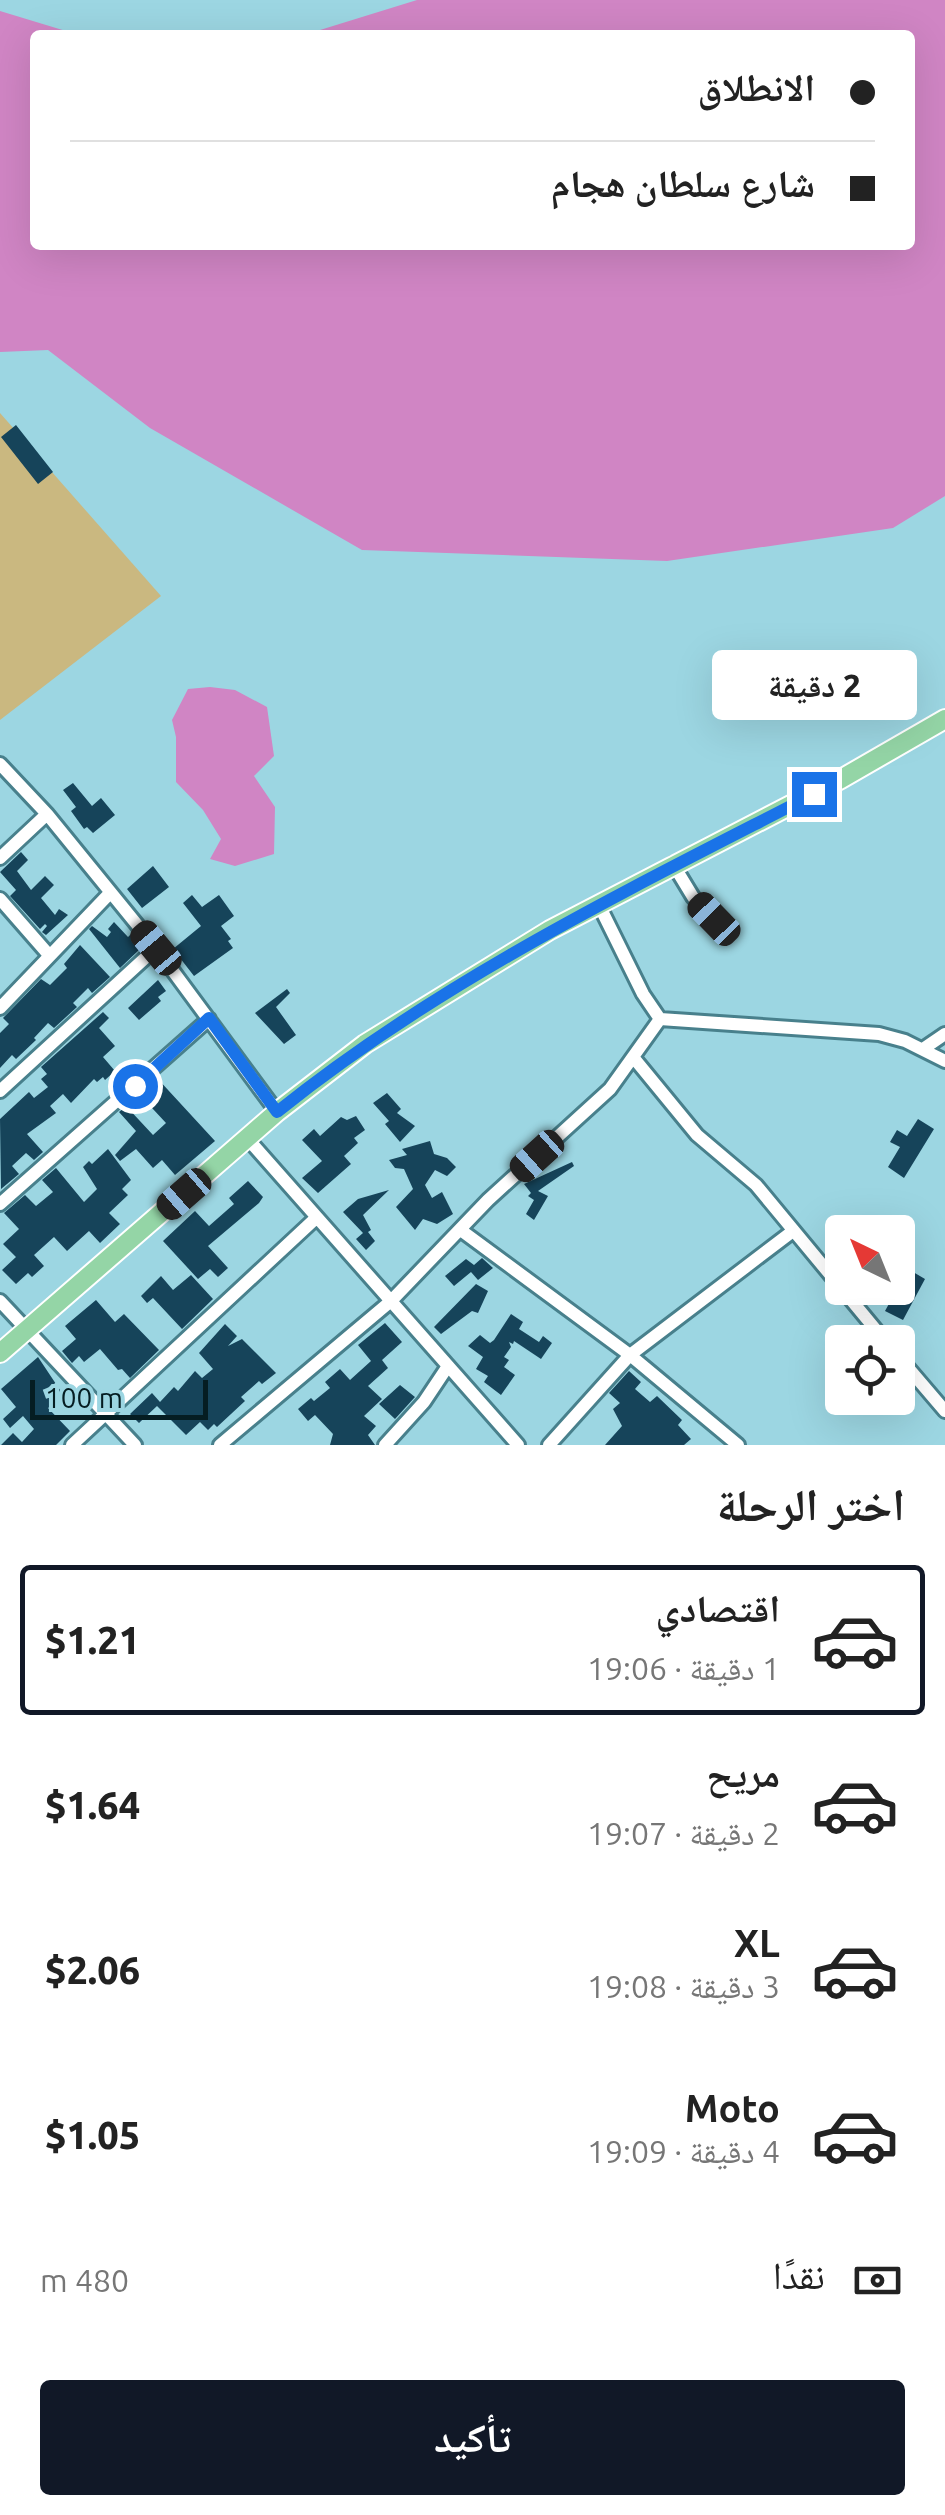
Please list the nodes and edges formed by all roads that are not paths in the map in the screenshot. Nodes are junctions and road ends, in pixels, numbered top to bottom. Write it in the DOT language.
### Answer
graph roads {
  1 [pos="945,719"];
  2 [pos="0,764"];
  3 [pos="47,814"];
  4 [pos="0,858"];
  5 [pos="673,864"];
  6 [pos="110,894"];
  7 [pos="0,899"];
  8 [pos="599,906"];
  9 [pos="714,919"];
  10 [pos="156,948"];
  11 [pos="49,955"];
  12 [pos="0,1008"];
  13 [pos="209,1018"];
  14 [pos="660,1020"];
  15 [pos="945,1034"];
  16 [pos="924,1049"];
  17 [pos="633,1057"];
  18 [pos="945,1062"];
  19 [pos="0,1092"];
  20 [pos="277,1112"];
  21 [pos="247,1138"];
  22 [pos="0,1204"];
  23 [pos="316,1218"];
  24 [pos="793,1230"];
  25 [pos="462,1231"];
  26 [pos="391,1301"];
  27 [pos="0,1302"];
  28 [pos="872,1325"];
  29 [pos="26,1331"];
  30 [pos="0,1353"];
  31 [pos="630,1355"];
  32 [pos="448,1366"];
  33 [pos="915,1376"];
  34 [pos="945,1411"];
  35 [pos="105,1413"];
  36 [pos="732,1444"];
  37 [pos="72,1445"];
  38 [pos="135,1445"];
  39 [pos="220,1445"];
  40 [pos="385,1445"];
  41 [pos="518,1445"];
  42 [pos="549,1445"];
  1 -- 5 [label="highway"];
  2 -- 3 [label="street"];
  3 -- 4 [label="street"];
  3 -- 6 [label="street"];
  5 -- 8 [label="highway"];
  5 -- 9 [label="street"];
  6 -- 10 [label="street"];
  6 -- 11 [label="street"];
  7 -- 11 [label="street"];
  8 -- 14 [label="street"];
  8 -- 20 [label="highway"];
  10 -- 13 [label="street"];
  10 -- 19 [label="street"];
  11 -- 12 [label="street"];
  13 -- 20 [label="street"];
  13 -- 22 [label="street"];
  14 -- 16 [label="street"];
  14 -- 17 [label="street"];
  15 -- 16 [label="street"];
  16 -- 18 [label="street"];
  17 -- 24 [label="street"];
  17 -- 25 [label="street"];
  20 -- 21 [label="highway"];
  21 -- 23 [label="street"];
  21 -- 29 [label="highway"];
  23 -- 26 [label="street"];
  23 -- 35 [label="street"];
  24 -- 28 [label="street"];
  24 -- 31 [label="street"];
  25 -- 26 [label="street"];
  25 -- 31 [label="street"];
  26 -- 32 [label="street"];
  26 -- 39 [label="street"];
  27 -- 29 [label="street"];
  29 -- 30 [label="highway"];
  29 -- 35 [label="street"];
  31 -- 36 [label="street"];
  31 -- 42 [label="street"];
  32 -- 40 [label="street"];
  32 -- 41 [label="street"];
  33 -- 34 [label="street"];
  35 -- 37 [label="street"];
  35 -- 38 [label="street"];
}
